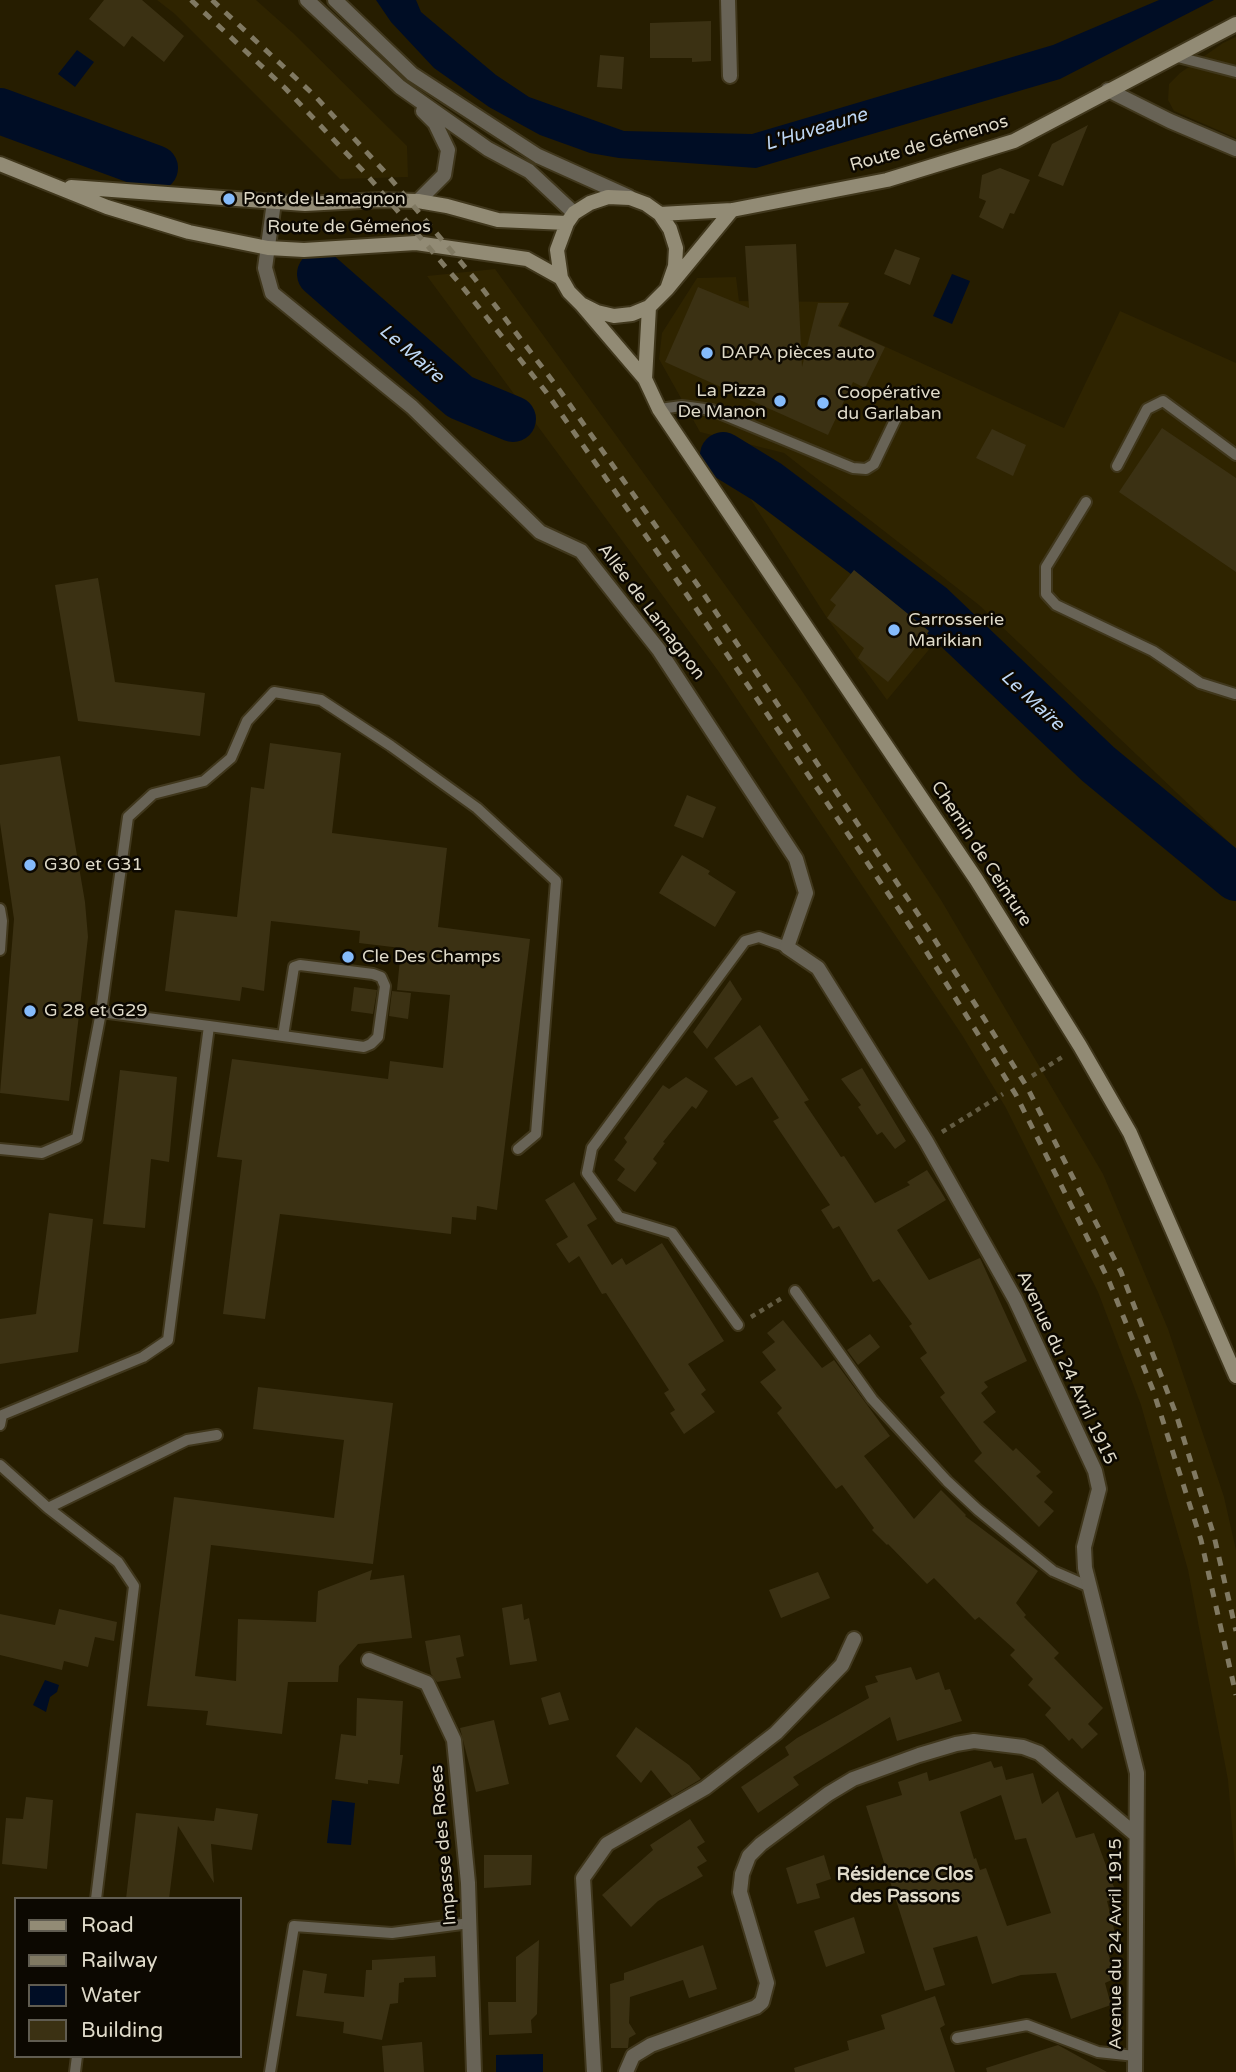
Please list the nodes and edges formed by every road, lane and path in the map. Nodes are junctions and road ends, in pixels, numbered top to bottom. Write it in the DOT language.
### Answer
graph roads {
  1 [pos="307,0"];
  2 [pos="335,0"];
  3 [pos="728,0"];
  4 [pos="1236,24"];
  5 [pos="386,49"];
  6 [pos="1174,56"];
  7 [pos="373,62"];
  8 [pos="1236,72"];
  9 [pos="730,76"];
  10 [pos="400,87"];
  11 [pos="1108,90"];
  12 [pos="1236,149"];
  13 [pos="0,164"];
  14 [pos="57,186"];
  15 [pos="630,198"];
  16 [pos="418,201"];
  17 [pos="274,202"];
  18 [pos="732,210"];
  19 [pos="660,214"];
  20 [pos="570,218"];
  21 [pos="268,248"];
  22 [pos="561,278"];
  23 [pos="667,289"];
  24 [pos="581,304"];
  25 [pos="649,307"];
  26 [pos="645,379"];
  27 [pos="659,409"];
  28 [pos="898,414"];
  29 [pos="1236,454"];
  30 [pos="1117,466"];
  31 [pos="1086,502"];
  32 [pos="1236,695"];
  33 [pos="0,909"];
  34 [pos="788,947"];
  35 [pos="0,950"];
  36 [pos="101,1012"];
  37 [pos="209,1026"];
  38 [pos="283,1036"];
  39 [pos="1080,1046"];
  40 [pos="1032,1076"];
  41 [pos="1003,1094"];
  42 [pos="926,1142"];
  43 [pos="0,1149"];
  44 [pos="518,1149"];
  45 [pos="795,1291"];
  46 [pos="738,1325"];
  47 [pos="1236,1376"];
  48 [pos="0,1425"];
  49 [pos="218,1435"];
  50 [pos="0,1465"];
  51 [pos="48,1508"];
  52 [pos="1090,1587"];
  53 [pos="853,1639"];
  54 [pos="369,1660"];
  55 [pos="1136,1835"];
  56 [pos="96,1897"];
  57 [pos="470,1923"];
  58 [pos="957,2038"];
  59 [pos="1135,2056"];
  60 [pos="271,2072"];
  61 [pos="474,2072"];
  62 [pos="594,2072"];
  63 [pos="626,2072"];
  64 [pos="1135,2072"];
  1 -- 7 [label="street"];
  2 -- 5 [label="street"];
  3 -- 9 [label="street"];
  4 -- 6 [label="main road, Route de Gémenos"];
  5 -- 7 [label="street"];
  5 -- 15 [label="street"];
  6 -- 8 [label="lane"];
  6 -- 11 [label="main road, Route de Gémenos"];
  7 -- 10 [label="street"];
  10 -- 16 [label="street"];
  10 -- 20 [label="street"];
  11 -- 12 [label="street"];
  11 -- 18 [label="main road, Route de Gémenos"];
  13 -- 14 [label="main road, Route de Gémenos"];
  14 -- 17 [label="main road, Route de Gémenos"];
  14 -- 21 [label="main road, Route de Gémenos"];
  15 -- 19 [label="main road"];
  15 -- 20 [label="main road"];
  16 -- 17 [label="main road, Route de Gémenos"];
  16 -- 20 [label="main road, Route de Gémenos"];
  17 -- 21 [label="street, Allée de Lamagnon"];
  18 -- 19 [label="main road, Route de Gémenos"];
  18 -- 23 [label="main road"];
  19 -- 23 [label="main road"];
  20 -- 22 [label="main road"];
  21 -- 22 [label="main road, Route de Gémenos"];
  21 -- 34 [label="street, Allée de Lamagnon"];
  22 -- 24 [label="main road"];
  23 -- 25 [label="main road"];
  24 -- 25 [label="main road"];
  24 -- 26 [label="main road, Chemin de Ceinture"];
  25 -- 26 [label="main road, Chemin de Ceinture"];
  26 -- 27 [label="main road, Chemin de Ceinture"];
  27 -- 28 [label="lane"];
  27 -- 39 [label="main road, Chemin de Ceinture"];
  29 -- 30 [label="lane"];
  31 -- 32 [label="lane"];
  33 -- 35 [label="lane"];
  34 -- 42 [label="street, Avenue du 24 Avril 1915"];
  34 -- 46 [label="lane"];
  36 -- 37 [label="lane"];
  36 -- 43 [label="lane"];
  36 -- 44 [label="lane"];
  37 -- 38 [label="lane"];
  37 -- 48 [label="lane"];
  38 -- 38 [label="lane"];
  39 -- 40 [label="path"];
  39 -- 47 [label="main road, Chemin de Ceinture"];
  41 -- 42 [label="path"];
  42 -- 52 [label="street, Avenue du 24 Avril 1915"];
  45 -- 46 [label="path"];
  45 -- 52 [label="lane"];
  49 -- 51 [label="lane"];
  50 -- 51 [label="lane"];
  51 -- 56 [label="lane"];
  52 -- 55 [label="street, Avenue du 24 Avril 1915"];
  53 -- 62 [label="street"];
  54 -- 57 [label="street, Impasse des Roses"];
  55 -- 59 [label="street, Avenue du 24 Avril 1915"];
  55 -- 63 [label="street"];
  57 -- 60 [label="lane"];
  57 -- 61 [label="street, Impasse des Roses"];
  58 -- 59 [label="lane"];
  59 -- 64 [label="street, Avenue du 24 Avril 1915"];
}
